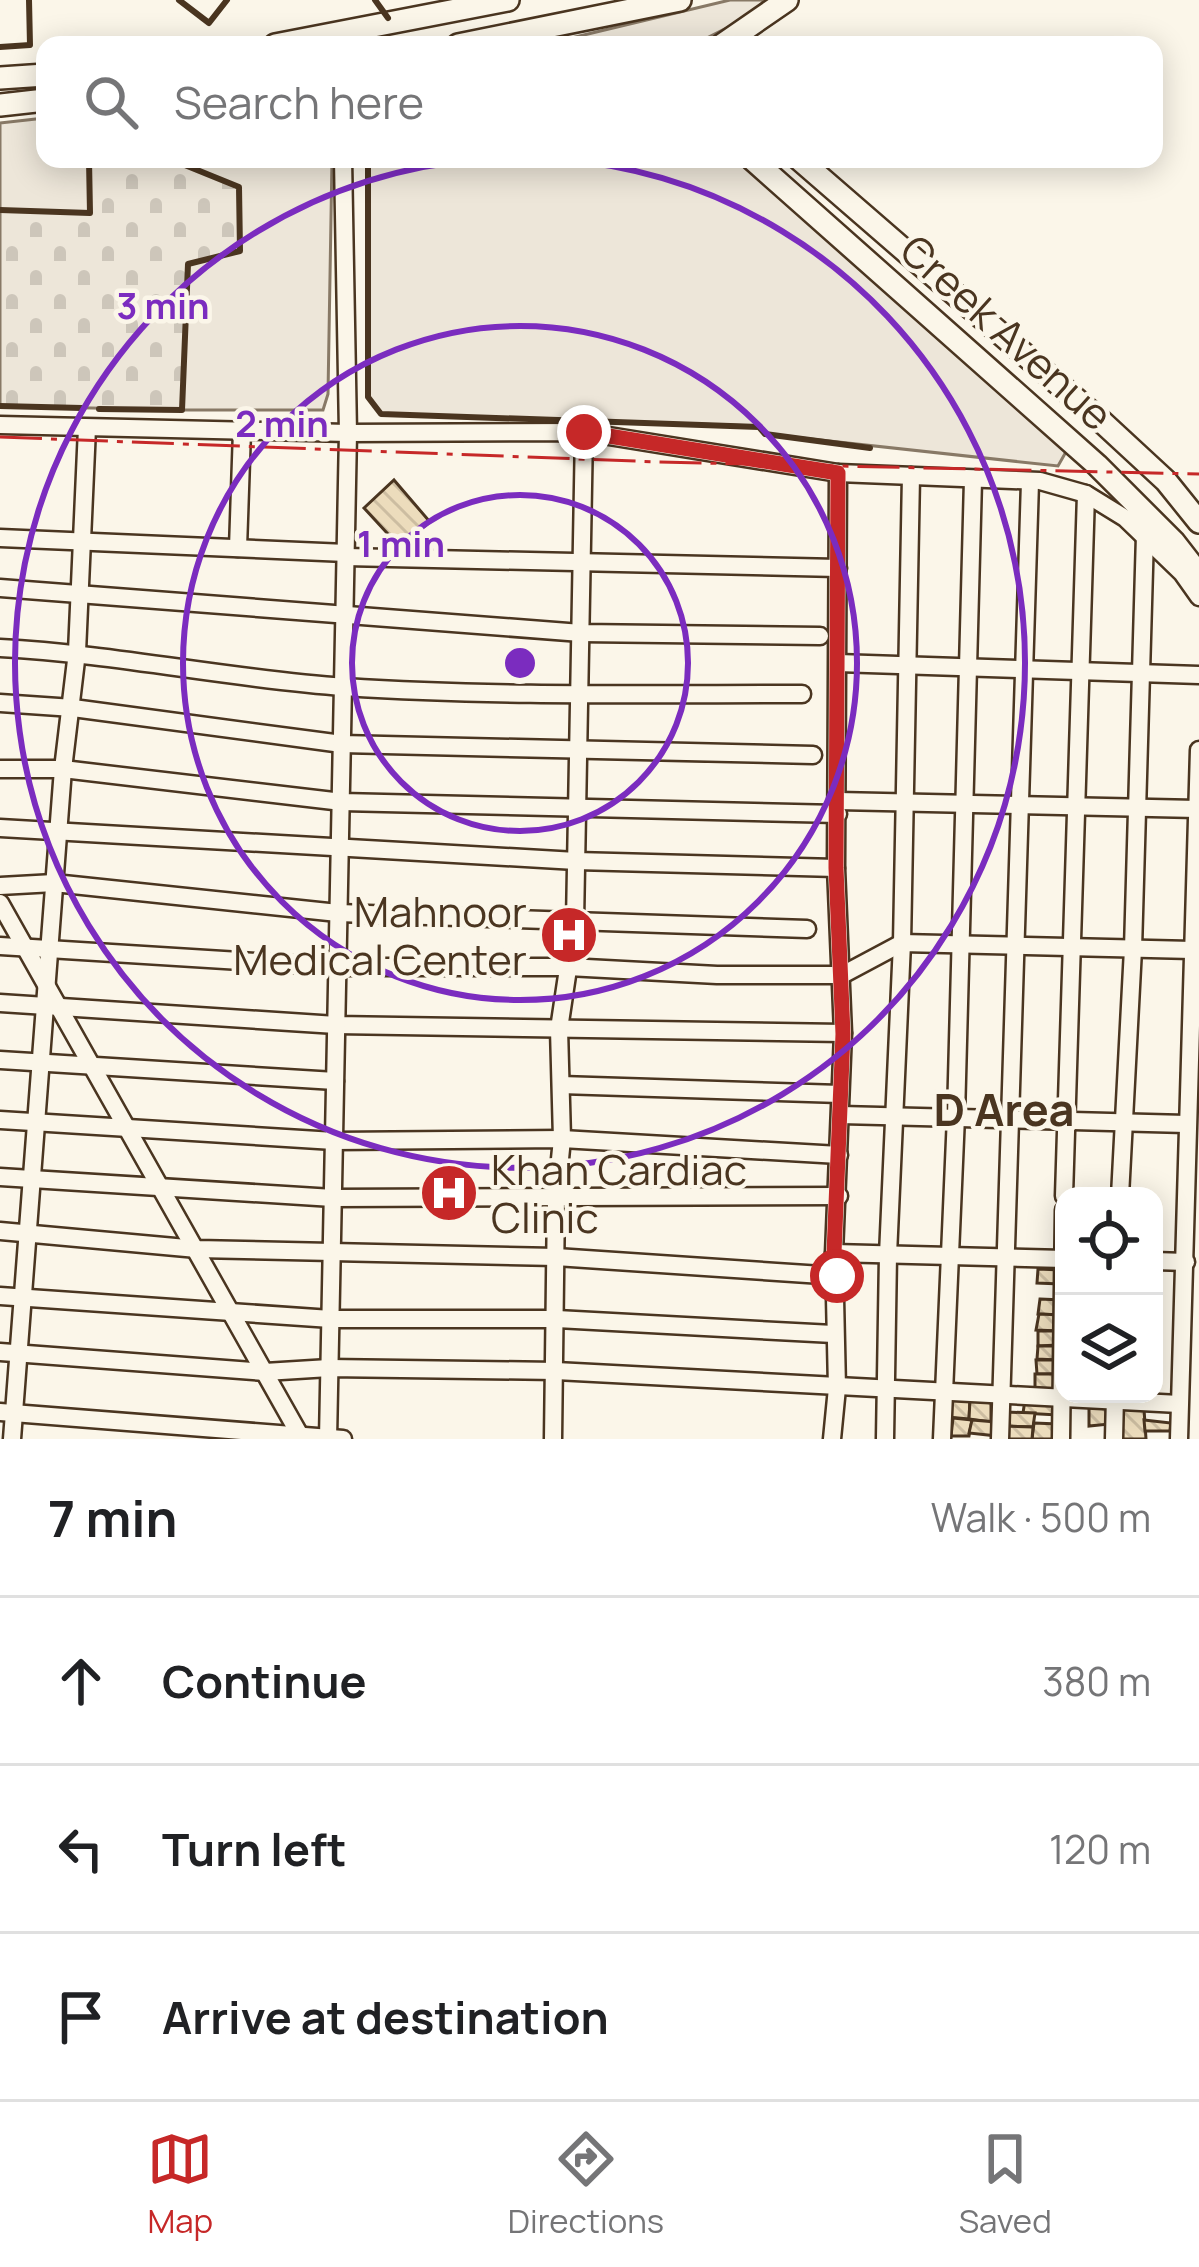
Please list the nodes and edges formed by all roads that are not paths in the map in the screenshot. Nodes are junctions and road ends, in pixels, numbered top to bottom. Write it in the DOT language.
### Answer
graph roads {
  1 [pos="508,0"];
  2 [pos="680,0"];
  3 [pos="787,0"];
  4 [pos="322,36"];
  5 [pos="502,36"];
  6 [pos="735,36"];
  7 [pos="36,75"];
  8 [pos="0,78"];
  9 [pos="36,101"];
  10 [pos="0,104"];
  11 [pos="343,168"];
  12 [pos="762,168"];
  13 [pos="809,168"];
  14 [pos="0,425"];
  15 [pos="87,428"];
  16 [pos="242,431"];
  17 [pos="584,432"];
  18 [pos="348,433"];
  19 [pos="838,473"];
  20 [pos="911,476"];
  21 [pos="973,480"];
  22 [pos="1030,482"];
  23 [pos="1086,494"];
  24 [pos="1199,522"];
  25 [pos="1145,535"];
  26 [pos="0,538"];
  27 [pos="81,542"];
  28 [pos="238,548"];
  29 [pos="346,555"];
  30 [pos="582,563"];
  31 [pos="838,568"];
  32 [pos="1199,574"];
  33 [pos="0,588"];
  34 [pos="79,591"];
  35 [pos="1199,597"];
  36 [pos="344,615"];
  37 [pos="581,633"];
  38 [pos="820,636"];
  39 [pos="0,648"];
  40 [pos="77,652"];
  41 [pos="838,663"];
  42 [pos="907,664"];
  43 [pos="968,666"];
  44 [pos="1022,668"];
  45 [pos="1078,670"];
  46 [pos="1140,672"];
  47 [pos="1199,675"];
  48 [pos="343,687"];
  49 [pos="579,694"];
  50 [pos="802,694"];
  51 [pos="0,704"];
  52 [pos="73,708"];
  53 [pos="342,744"];
  54 [pos="578,750"];
  55 [pos="1199,751"];
  56 [pos="813,755"];
  57 [pos="0,769"];
  58 [pos="63,769"];
  59 [pos="342,802"];
  60 [pos="904,802"];
  61 [pos="962,803"];
  62 [pos="1018,805"];
  63 [pos="1075,806"];
  64 [pos="838,807"];
  65 [pos="1135,808"];
  66 [pos="1197,809"];
  67 [pos="577,810"];
  68 [pos="0,828"];
  69 [pos="58,831"];
  70 [pos="341,848"];
  71 [pos="576,861"];
  72 [pos="836,868"];
  73 [pos="54,883"];
  74 [pos="0,886"];
  75 [pos="0,903"];
  76 [pos="338,913"];
  77 [pos="575,922"];
  78 [pos="807,929"];
  79 [pos="902,943"];
  80 [pos="959,944"];
  81 [pos="0,946"];
  82 [pos="1015,946"];
  83 [pos="25,947"];
  84 [pos="1071,947"];
  85 [pos="49,949"];
  86 [pos="1133,949"];
  87 [pos="1192,950"];
  88 [pos="337,967"];
  89 [pos="568,967"];
  90 [pos="842,975"];
  91 [pos="46,985"];
  92 [pos="0,1003"];
  93 [pos="51,1006"];
  94 [pos="336,1024"];
  95 [pos="559,1029"];
  96 [pos="843,1034"];
  97 [pos="0,1060"];
  98 [pos="39,1063"];
  99 [pos="92,1066"];
  100 [pos="335,1081"];
  101 [pos="561,1084"];
  102 [pos="840,1094"];
  103 [pos="895,1114"];
  104 [pos="841,1115"];
  105 [pos="956,1116"];
  106 [pos="1011,1118"];
  107 [pos="0,1120"];
  108 [pos="1067,1120"];
  109 [pos="1124,1122"];
  110 [pos="36,1123"];
  111 [pos="1186,1124"];
  112 [pos="127,1128"];
  113 [pos="562,1139"];
  114 [pos="334,1141"];
  115 [pos="839,1155"];
  116 [pos="0,1177"];
  117 [pos="32,1179"];
  118 [pos="160,1187"];
  119 [pos="1064,1187"];
  120 [pos="1120,1187"];
  121 [pos="838,1196"];
  122 [pos="333,1198"];
  123 [pos="556,1199"];
  124 [pos="0,1231"];
  125 [pos="28,1233"];
  126 [pos="197,1250"];
  127 [pos="834,1253"];
  128 [pos="332,1254"];
  129 [pos="887,1255"];
  130 [pos="948,1256"];
  131 [pos="556,1257"];
  132 [pos="1008,1258"];
  133 [pos="1055,1259"];
  134 [pos="1163,1262"];
  135 [pos="1186,1262"];
  136 [pos="837,1276"];
  137 [pos="0,1295"];
  138 [pos="23,1298"];
  139 [pos="231,1310"];
  140 [pos="331,1318"];
  141 [pos="557,1319"];
  142 [pos="833,1334"];
  143 [pos="9,1353"];
  144 [pos="329,1368"];
  145 [pos="556,1371"];
  146 [pos="265,1372"];
  147 [pos="837,1388"];
  148 [pos="886,1390"];
  149 [pos="944,1393"];
  150 [pos="1003,1396"];
  151 [pos="1055,1399"];
  152 [pos="1163,1402"];
  153 [pos="1063,1403"];
  154 [pos="1115,1403"];
  155 [pos="1179,1404"];
  156 [pos="7,1413"];
  157 [pos="12,1439"];
  158 [pos="302,1439"];
  159 [pos="328,1439"];
  160 [pos="343,1439"];
  161 [pos="553,1439"];
  162 [pos="832,1439"];
  163 [pos="885,1439"];
  164 [pos="942,1439"];
  165 [pos="1000,1439"];
  166 [pos="1061,1439"];
  167 [pos="1114,1439"];
  168 [pos="1179,1439"];
  1 -- 4 [label="main road"];
  2 -- 5 [label="main road"];
  3 -- 6 [label="main road"];
  7 -- 8 [label="main road"];
  9 -- 10 [label="main road"];
  11 -- 18 [label="street"];
  12 -- 32 [label="main road, Creek Avenue"];
  13 -- 24 [label="main road, Creek Avenue"];
  14 -- 15 [label="street"];
  15 -- 16 [label="street"];
  15 -- 27 [label="street"];
  16 -- 18 [label="street"];
  16 -- 28 [label="street"];
  17 -- 18 [label="street"];
  17 -- 19 [label="street"];
  17 -- 30 [label="street"];
  18 -- 29 [label="street"];
  19 -- 20 [label="street"];
  19 -- 31 [label="street"];
  20 -- 21 [label="street"];
  20 -- 42 [label="street"];
  21 -- 22 [label="street"];
  21 -- 43 [label="street"];
  22 -- 23 [label="street"];
  22 -- 44 [label="street"];
  23 -- 25 [label="street"];
  23 -- 45 [label="street"];
  25 -- 35 [label="street"];
  25 -- 46 [label="street"];
  26 -- 27 [label="street"];
  27 -- 28 [label="street"];
  27 -- 34 [label="street"];
  28 -- 29 [label="street"];
  29 -- 30 [label="street"];
  29 -- 36 [label="street"];
  30 -- 31 [label="street"];
  30 -- 37 [label="street"];
  31 -- 41 [label="street"];
  33 -- 34 [label="street"];
  34 -- 36 [label="street"];
  34 -- 40 [label="street"];
  36 -- 37 [label="street"];
  36 -- 48 [label="street"];
  37 -- 38 [label="street"];
  37 -- 49 [label="street"];
  39 -- 40 [label="street"];
  40 -- 48 [label="street"];
  40 -- 52 [label="street"];
  41 -- 42 [label="street"];
  41 -- 64 [label="street"];
  42 -- 43 [label="street"];
  42 -- 60 [label="street"];
  43 -- 44 [label="street"];
  43 -- 61 [label="street"];
  44 -- 45 [label="street"];
  44 -- 62 [label="street"];
  45 -- 46 [label="street"];
  45 -- 63 [label="street"];
  46 -- 47 [label="street"];
  46 -- 65 [label="street"];
  48 -- 49 [label="street"];
  48 -- 53 [label="street"];
  49 -- 50 [label="street"];
  49 -- 54 [label="street"];
  51 -- 52 [label="street"];
  52 -- 53 [label="street"];
  52 -- 58 [label="street"];
  53 -- 54 [label="street"];
  53 -- 59 [label="street"];
  54 -- 56 [label="street"];
  54 -- 67 [label="street"];
  55 -- 66 [label="street"];
  57 -- 58 [label="street"];
  58 -- 59 [label="street"];
  58 -- 69 [label="street"];
  59 -- 67 [label="street"];
  59 -- 70 [label="street"];
  60 -- 61 [label="street"];
  60 -- 64 [label="street"];
  60 -- 79 [label="street"];
  61 -- 62 [label="street"];
  61 -- 80 [label="street"];
  62 -- 63 [label="street"];
  62 -- 82 [label="street"];
  63 -- 65 [label="street"];
  63 -- 84 [label="street"];
  64 -- 67 [label="street"];
  64 -- 72 [label="street"];
  65 -- 66 [label="street"];
  65 -- 86 [label="street"];
  66 -- 87 [label="street"];
  67 -- 71 [label="street"];
  68 -- 69 [label="street"];
  69 -- 70 [label="street"];
  69 -- 73 [label="street"];
  70 -- 71 [label="street"];
  70 -- 76 [label="street"];
  71 -- 72 [label="street"];
  71 -- 77 [label="street"];
  72 -- 90 [label="street"];
  73 -- 74 [label="street"];
  73 -- 76 [label="street"];
  73 -- 85 [label="street"];
  75 -- 83 [label="street"];
  76 -- 77 [label="street"];
  76 -- 88 [label="street"];
  77 -- 78 [label="street"];
  77 -- 89 [label="street"];
  79 -- 80 [label="street"];
  79 -- 90 [label="street"];
  79 -- 103 [label="street"];
  80 -- 82 [label="street"];
  80 -- 105 [label="street"];
  81 -- 83 [label="street"];
  82 -- 84 [label="street"];
  82 -- 106 [label="street"];
  83 -- 85 [label="street"];
  83 -- 91 [label="street"];
  84 -- 86 [label="street"];
  84 -- 108 [label="street"];
  85 -- 88 [label="street"];
  85 -- 91 [label="street"];
  86 -- 87 [label="street"];
  86 -- 109 [label="street"];
  87 -- 111 [label="street"];
  88 -- 89 [label="street"];
  88 -- 94 [label="street"];
  89 -- 90 [label="street"];
  89 -- 95 [label="street"];
  90 -- 96 [label="street"];
  91 -- 93 [label="street"];
  92 -- 93 [label="street"];
  93 -- 94 [label="street"];
  93 -- 98 [label="street"];
  93 -- 99 [label="street"];
  94 -- 95 [label="street"];
  94 -- 100 [label="street"];
  95 -- 96 [label="street"];
  95 -- 101 [label="street"];
  96 -- 102 [label="street"];
  97 -- 98 [label="street"];
  98 -- 99 [label="street"];
  98 -- 110 [label="street"];
  99 -- 100 [label="street"];
  99 -- 112 [label="street"];
  100 -- 114 [label="street"];
  101 -- 102 [label="street"];
  101 -- 113 [label="street"];
  102 -- 104 [label="street"];
  103 -- 104 [label="street"];
  103 -- 105 [label="street"];
  103 -- 129 [label="street"];
  104 -- 115 [label="street"];
  105 -- 106 [label="street"];
  105 -- 130 [label="street"];
  106 -- 108 [label="street"];
  106 -- 132 [label="street"];
  107 -- 110 [label="street"];
  108 -- 109 [label="street"];
  108 -- 119 [label="street"];
  109 -- 111 [label="street"];
  109 -- 120 [label="street"];
  110 -- 112 [label="street"];
  110 -- 117 [label="street"];
  111 -- 135 [label="street"];
  112 -- 114 [label="street"];
  112 -- 118 [label="street"];
  113 -- 114 [label="street"];
  113 -- 115 [label="street"];
  113 -- 123 [label="street"];
  114 -- 122 [label="street"];
  115 -- 121 [label="street"];
  116 -- 117 [label="street"];
  117 -- 118 [label="street"];
  117 -- 125 [label="street"];
  118 -- 122 [label="street"];
  118 -- 126 [label="street"];
  121 -- 123 [label="street"];
  121 -- 127 [label="street"];
  122 -- 123 [label="street"];
  122 -- 128 [label="street"];
  123 -- 131 [label="street"];
  124 -- 125 [label="street"];
  125 -- 126 [label="street"];
  125 -- 138 [label="street"];
  126 -- 128 [label="street"];
  126 -- 139 [label="street"];
  127 -- 129 [label="street"];
  127 -- 136 [label="street"];
  128 -- 131 [label="street"];
  128 -- 140 [label="street"];
  129 -- 130 [label="street"];
  129 -- 148 [label="street"];
  130 -- 132 [label="street"];
  130 -- 149 [label="street"];
  131 -- 136 [label="street"];
  131 -- 141 [label="street"];
  132 -- 133 [label="street"];
  132 -- 150 [label="street"];
  134 -- 135 [label="street"];
  135 -- 155 [label="street"];
  136 -- 142 [label="street"];
  137 -- 138 [label="street"];
  138 -- 139 [label="street"];
  138 -- 143 [label="street"];
  139 -- 140 [label="street"];
  139 -- 146 [label="street"];
  140 -- 141 [label="street"];
  140 -- 144 [label="street"];
  141 -- 142 [label="street"];
  141 -- 145 [label="street"];
  142 -- 147 [label="street"];
  143 -- 146 [label="street"];
  143 -- 156 [label="street"];
  144 -- 145 [label="street"];
  144 -- 146 [label="street"];
  144 -- 159 [label="street"];
  145 -- 147 [label="street"];
  145 -- 161 [label="street"];
  146 -- 158 [label="street"];
  147 -- 148 [label="street"];
  147 -- 162 [label="street"];
  148 -- 149 [label="street"];
  148 -- 163 [label="street"];
  149 -- 150 [label="street"];
  149 -- 164 [label="street"];
  150 -- 151 [label="street"];
  150 -- 165 [label="street"];
  152 -- 155 [label="street"];
  153 -- 166 [label="street"];
  154 -- 167 [label="street"];
  155 -- 168 [label="street"];
  156 -- 157 [label="street"];
  156 -- 158 [label="street"];
  158 -- 159 [label="street"];
  159 -- 160 [label="street"];
}
